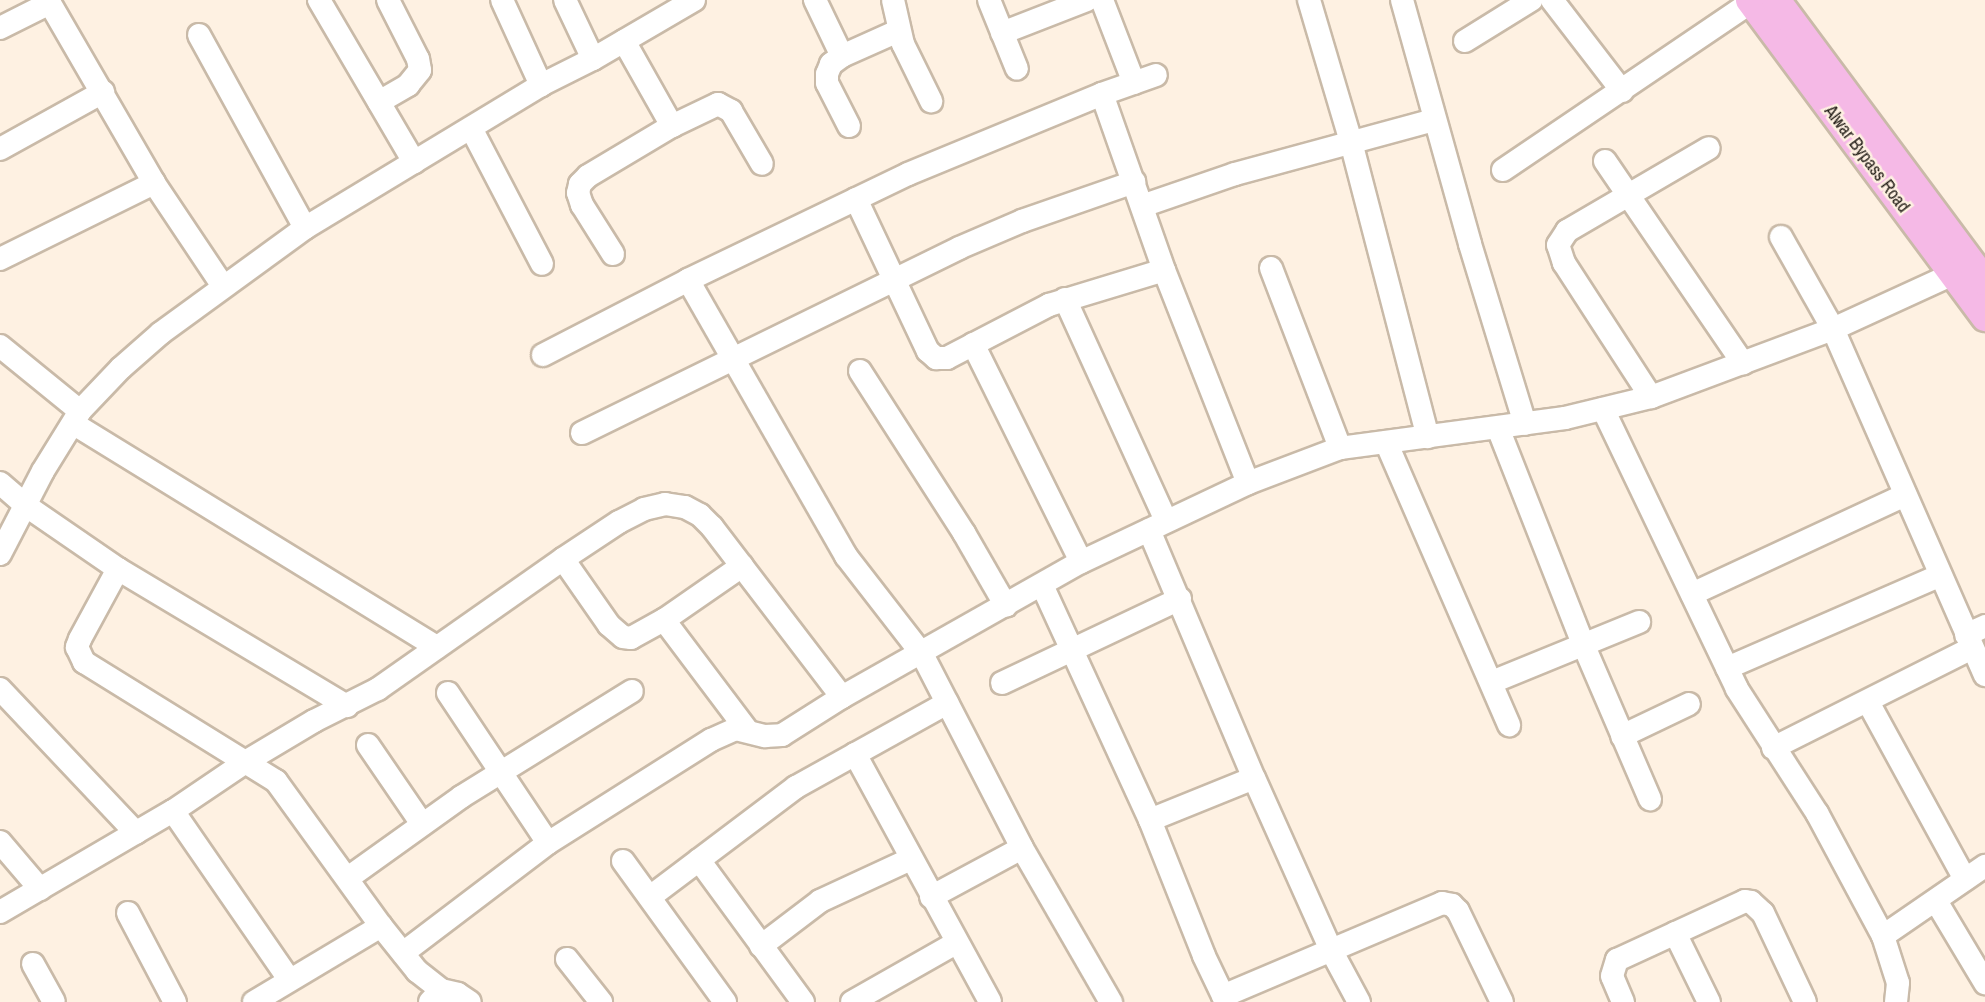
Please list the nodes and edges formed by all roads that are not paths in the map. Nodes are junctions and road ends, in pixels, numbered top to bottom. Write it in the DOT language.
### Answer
graph roads {
  1 [pos="319,0"];
  2 [pos="388,0"];
  3 [pos="502,0"];
  4 [pos="565,0"];
  5 [pos="815,0"];
  6 [pos="893,0"];
  7 [pos="989,0"];
  8 [pos="1088,0"];
  9 [pos="1102,0"];
  10 [pos="1309,0"];
  11 [pos="1402,0"];
  12 [pos="1530,0"];
  13 [pos="1552,0"];
  14 [pos="1759,0"];
  15 [pos="49,2"];
  16 [pos="686,2"];
  17 [pos="0,28"];
  18 [pos="898,31"];
  19 [pos="1002,33"];
  20 [pos="199,35"];
  21 [pos="624,41"];
  22 [pos="1465,41"];
  23 [pos="842,56"];
  24 [pos="593,59"];
  25 [pos="1017,69"];
  26 [pos="1156,75"];
  27 [pos="1134,83"];
  28 [pos="542,86"];
  29 [pos="1622,91"];
  30 [pos="104,92"];
  31 [pos="1102,94"];
  32 [pos="930,101"];
  33 [pos="379,102"];
  34 [pos="1434,120"];
  35 [pos="672,126"];
  36 [pos="849,126"];
  37 [pos="472,130"];
  38 [pos="1351,142"];
  39 [pos="1709,148"];
  40 [pos="0,149"];
  41 [pos="1605,160"];
  42 [pos="414,162"];
  43 [pos="762,164"];
  44 [pos="1503,170"];
  45 [pos="1134,182"];
  46 [pos="154,183"];
  47 [pos="1628,197"];
  48 [pos="856,199"];
  49 [pos="1142,206"];
  50 [pos="305,228"];
  51 [pos="1781,237"];
  52 [pos="613,254"];
  53 [pos="0,259"];
  54 [pos="542,264"];
  55 [pos="1271,268"];
  56 [pos="1164,270"];
  57 [pos="893,278"];
  58 [pos="688,280"];
  59 [pos="1972,283"];
  60 [pos="223,286"];
  61 [pos="1065,299"];
  62 [pos="1985,317"];
  63 [pos="1833,329"];
  64 [pos="973,344"];
  65 [pos="0,346"];
  66 [pos="543,355"];
  67 [pos="733,360"];
  68 [pos="1743,363"];
  69 [pos="860,371"];
  70 [pos="1651,397"];
  71 [pos="1603,409"];
  72 [pos="77,417"];
  73 [pos="1525,424"];
  74 [pos="1497,428"];
  75 [pos="582,433"];
  76 [pos="1428,436"];
  77 [pos="1386,442"];
  78 [pos="1340,448"];
  79 [pos="0,483"];
  80 [pos="1248,483"];
  81 [pos="1905,495"];
  82 [pos="25,505"];
  83 [pos="1158,525"];
  84 [pos="0,554"];
  85 [pos="563,559"];
  86 [pos="1081,562"];
  87 [pos="742,566"];
  88 [pos="118,569"];
  89 [pos="1941,575"];
  90 [pos="1042,585"];
  91 [pos="1692,594"];
  92 [pos="1180,599"];
  93 [pos="1006,606"];
  94 [pos="664,620"];
  95 [pos="1639,622"];
  96 [pos="1974,636"];
  97 [pos="1584,646"];
  98 [pos="437,647"];
  99 [pos="1070,651"];
  100 [pos="922,654"];
  101 [pos="1727,668"];
  102 [pos="1985,675"];
  103 [pos="1492,682"];
  104 [pos="1002,683"];
  105 [pos="0,689"];
  106 [pos="632,691"];
  107 [pos="448,693"];
  108 [pos="842,697"];
  109 [pos="1868,702"];
  110 [pos="946,703"];
  111 [pos="1689,704"];
  112 [pos="347,706"];
  113 [pos="1509,725"];
  114 [pos="746,729"];
  115 [pos="1622,736"];
  116 [pos="368,745"];
  117 [pos="1773,748"];
  118 [pos="855,754"];
  119 [pos="247,761"];
  120 [pos="500,772"];
  121 [pos="1254,778"];
  122 [pos="1650,799"];
  123 [pos="173,811"];
  124 [pos="1150,820"];
  125 [pos="422,824"];
  126 [pos="136,832"];
  127 [pos="0,842"];
  128 [pos="548,843"];
  129 [pos="1022,848"];
  130 [pos="911,859"];
  131 [pos="699,860"];
  132 [pos="623,861"];
  133 [pos="1985,866"];
  134 [pos="348,878"];
  135 [pos="1965,879"];
  136 [pos="40,889"];
  137 [pos="650,897"];
  138 [pos="931,897"];
  139 [pos="1936,901"];
  140 [pos="0,912"];
  141 [pos="128,913"];
  142 [pos="381,926"];
  143 [pos="1675,933"];
  144 [pos="1884,936"];
  145 [pos="956,942"];
  146 [pos="761,946"];
  147 [pos="1331,950"];
  148 [pos="403,953"];
  149 [pos="567,959"];
  150 [pos="33,964"];
  151 [pos="1985,983"];
  152 [pos="274,993"];
  153 [pos="436,996"];
  154 [pos="1225,999"];
  155 [pos="54,1002"];
  156 [pos="175,1002"];
  157 [pos="470,1002"];
  158 [pos="601,1002"];
  159 [pos="725,1002"];
  160 [pos="803,1002"];
  161 [pos="852,1002"];
  162 [pos="990,1002"];
  163 [pos="1111,1002"];
  164 [pos="1359,1002"];
  165 [pos="1502,1002"];
  166 [pos="1623,1002"];
  167 [pos="1709,1002"];
  168 [pos="1804,1002"];
  169 [pos="1896,1002"];
  1 -- 33 [label="street"];
  2 -- 33 [label="street"];
  3 -- 28 [label="street"];
  4 -- 24 [label="street"];
  5 -- 23 [label="street"];
  6 -- 18 [label="street"];
  7 -- 19 [label="street"];
  8 -- 19 [label="street"];
  9 -- 27 [label="street"];
  10 -- 38 [label="street"];
  11 -- 34 [label="street"];
  12 -- 22 [label="street"];
  13 -- 29 [label="street"];
  14 -- 29 [label="street"];
  14 -- 59 [label="main road, Alwar Bypass Road"];
  15 -- 17 [label="street"];
  15 -- 30 [label="street"];
  16 -- 21 [label="street"];
  18 -- 23 [label="street"];
  18 -- 32 [label="street"];
  19 -- 25 [label="street"];
  20 -- 50 [label="street"];
  21 -- 24 [label="street"];
  21 -- 35 [label="street"];
  23 -- 36 [label="street"];
  24 -- 28 [label="street"];
  26 -- 27 [label="street"];
  27 -- 31 [label="street"];
  28 -- 37 [label="street"];
  29 -- 44 [label="street"];
  30 -- 40 [label="street"];
  30 -- 46 [label="street"];
  31 -- 45 [label="street"];
  31 -- 48 [label="street"];
  33 -- 42 [label="street"];
  34 -- 38 [label="street"];
  34 -- 73 [label="street"];
  35 -- 43 [label="street"];
  35 -- 52 [label="street"];
  37 -- 42 [label="street"];
  37 -- 54 [label="street"];
  38 -- 49 [label="street"];
  38 -- 76 [label="street"];
  39 -- 47 [label="street"];
  41 -- 47 [label="street"];
  42 -- 50 [label="street"];
  45 -- 49 [label="street"];
  45 -- 57 [label="street"];
  46 -- 53 [label="street"];
  46 -- 60 [label="street"];
  47 -- 68 [label="street"];
  47 -- 70 [label="street"];
  48 -- 57 [label="street"];
  48 -- 58 [label="street"];
  49 -- 56 [label="street"];
  50 -- 60 [label="street"];
  51 -- 63 [label="street"];
  55 -- 78 [label="street"];
  56 -- 61 [label="street"];
  56 -- 80 [label="street"];
  57 -- 64 [label="street"];
  57 -- 67 [label="street"];
  58 -- 66 [label="street"];
  58 -- 67 [label="street"];
  59 -- 62 [label="main road, Alwar Bypass Road"];
  59 -- 63 [label="street"];
  60 -- 72 [label="street"];
  61 -- 64 [label="street"];
  61 -- 83 [label="street"];
  63 -- 68 [label="street"];
  63 -- 81 [label="street"];
  64 -- 86 [label="street"];
  65 -- 72 [label="street"];
  67 -- 75 [label="street"];
  67 -- 100 [label="street"];
  68 -- 70 [label="street"];
  69 -- 93 [label="street"];
  70 -- 71 [label="street"];
  71 -- 73 [label="street"];
  71 -- 91 [label="street"];
  72 -- 82 [label="street"];
  72 -- 98 [label="street"];
  73 -- 74 [label="street"];
  74 -- 76 [label="street"];
  74 -- 97 [label="street"];
  76 -- 77 [label="street"];
  77 -- 78 [label="street"];
  77 -- 103 [label="street"];
  78 -- 80 [label="street"];
  79 -- 82 [label="street"];
  80 -- 83 [label="street"];
  81 -- 89 [label="street"];
  81 -- 91 [label="street"];
  82 -- 84 [label="street"];
  82 -- 88 [label="street"];
  83 -- 86 [label="street"];
  83 -- 92 [label="street"];
  85 -- 87 [label="street"];
  85 -- 94 [label="street"];
  85 -- 98 [label="street"];
  86 -- 90 [label="street"];
  87 -- 94 [label="street"];
  87 -- 108 [label="street"];
  88 -- 112 [label="street"];
  88 -- 119 [label="street"];
  89 -- 96 [label="street"];
  89 -- 101 [label="street"];
  90 -- 93 [label="street"];
  90 -- 99 [label="street"];
  91 -- 101 [label="street"];
  92 -- 99 [label="street"];
  92 -- 121 [label="street"];
  93 -- 100 [label="street"];
  94 -- 114 [label="street"];
  95 -- 97 [label="street"];
  96 -- 102 [label="street"];
  96 -- 109 [label="street"];
  97 -- 103 [label="street"];
  97 -- 115 [label="street"];
  98 -- 112 [label="street"];
  99 -- 104 [label="street"];
  99 -- 124 [label="street"];
  100 -- 108 [label="street"];
  100 -- 110 [label="street"];
  101 -- 117 [label="street"];
  103 -- 113 [label="street"];
  105 -- 126 [label="street"];
  106 -- 120 [label="street"];
  107 -- 120 [label="street"];
  108 -- 114 [label="street"];
  109 -- 117 [label="street"];
  109 -- 135 [label="street"];
  110 -- 118 [label="street"];
  110 -- 129 [label="street"];
  111 -- 115 [label="street"];
  112 -- 119 [label="street"];
  114 -- 128 [label="street"];
  115 -- 122 [label="street"];
  116 -- 125 [label="street"];
  117 -- 144 [label="street"];
  118 -- 130 [label="street"];
  118 -- 131 [label="street"];
  119 -- 123 [label="street"];
  119 -- 134 [label="street"];
  120 -- 125 [label="street"];
  120 -- 128 [label="street"];
  121 -- 124 [label="street"];
  121 -- 147 [label="street"];
  123 -- 126 [label="street"];
  123 -- 152 [label="street"];
  124 -- 154 [label="street"];
  125 -- 134 [label="street"];
  126 -- 136 [label="street"];
  127 -- 136 [label="street"];
  128 -- 148 [label="street"];
  129 -- 138 [label="street"];
  129 -- 163 [label="street"];
  130 -- 138 [label="street"];
  130 -- 146 [label="street"];
  131 -- 137 [label="street"];
  131 -- 146 [label="street"];
  132 -- 137 [label="street"];
  133 -- 135 [label="street"];
  134 -- 142 [label="street"];
  135 -- 139 [label="street"];
  136 -- 140 [label="street"];
  137 -- 159 [label="street"];
  138 -- 145 [label="street"];
  139 -- 144 [label="street"];
  139 -- 151 [label="street"];
  141 -- 156 [label="street"];
  142 -- 148 [label="street"];
  142 -- 152 [label="street"];
  143 -- 166 [label="street"];
  143 -- 167 [label="street"];
  143 -- 168 [label="street"];
  144 -- 169 [label="street"];
  145 -- 161 [label="street"];
  145 -- 162 [label="street"];
  146 -- 160 [label="street"];
  147 -- 154 [label="street"];
  147 -- 164 [label="street"];
  147 -- 165 [label="street"];
  148 -- 153 [label="street"];
  149 -- 158 [label="street"];
  150 -- 155 [label="street"];
  153 -- 157 [label="street"];
}
